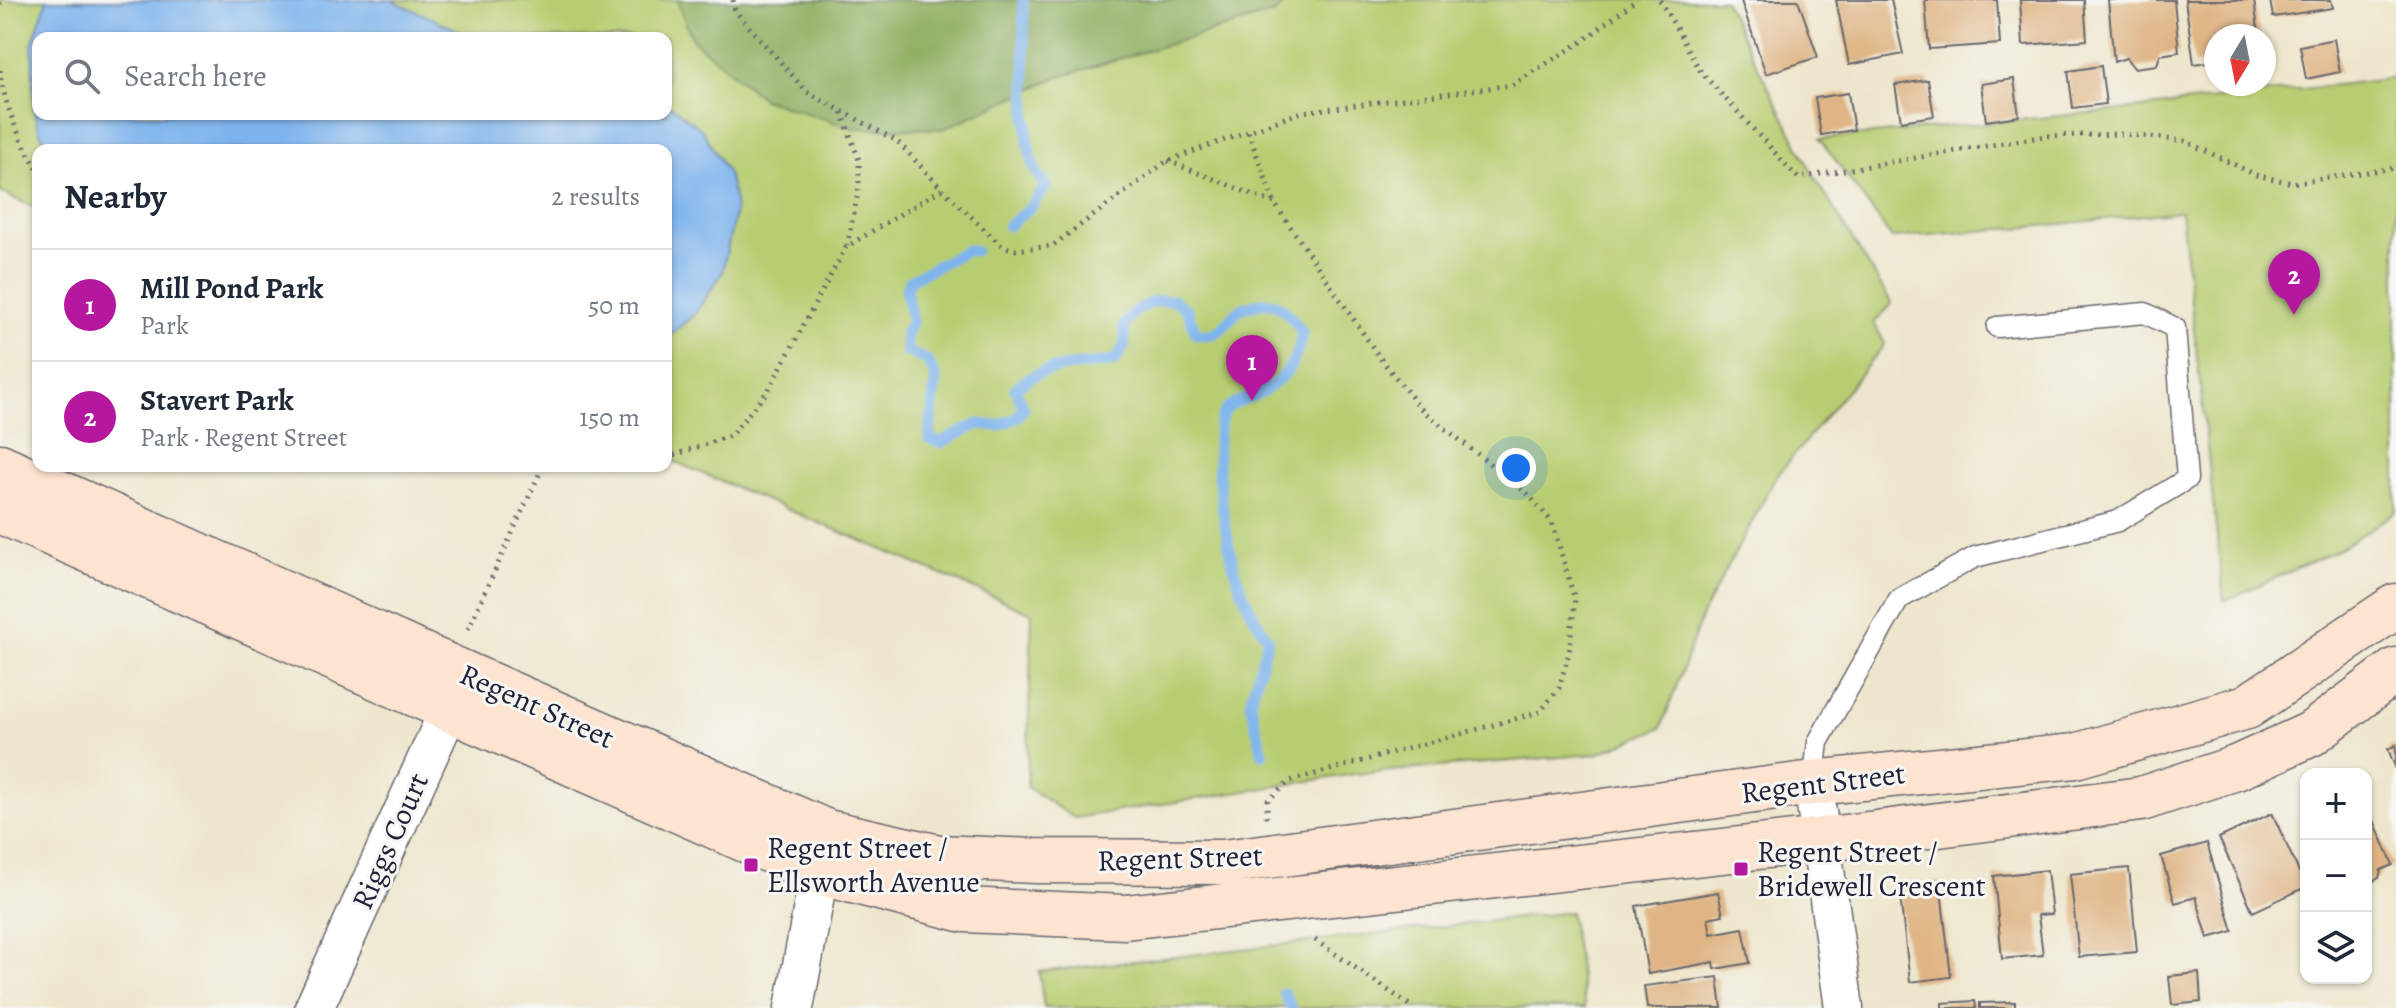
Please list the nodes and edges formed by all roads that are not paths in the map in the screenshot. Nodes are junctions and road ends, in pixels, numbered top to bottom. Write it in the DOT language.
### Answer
graph roads {
  1 [pos="1997,327"];
  2 [pos="2,474"];
  3 [pos="0,511"];
  4 [pos="2396,606"];
  5 [pos="2396,670"];
  6 [pos="460,693"];
  7 [pos="1813,783"];
  8 [pos="1821,840"];
  9 [pos="823,852"];
  10 [pos="314,1008"];
  11 [pos="794,1008"];
  12 [pos="1844,1008"];
  1 -- 7 [label="lane"];
  2 -- 6 [label="street, Regent Street"];
  3 -- 6 [label="street, Regent Street"];
  4 -- 7 [label="street, Regent Street"];
  5 -- 8 [label="street, Regent Street"];
  6 -- 9 [label="street, Regent Street"];
  6 -- 10 [label="street, Riggs Court"];
  7 -- 8 [label="street"];
  7 -- 9 [label="street, Regent Street"];
  8 -- 9 [label="street, Regent Street"];
  8 -- 12 [label="street"];
  9 -- 11 [label="street"];
}
